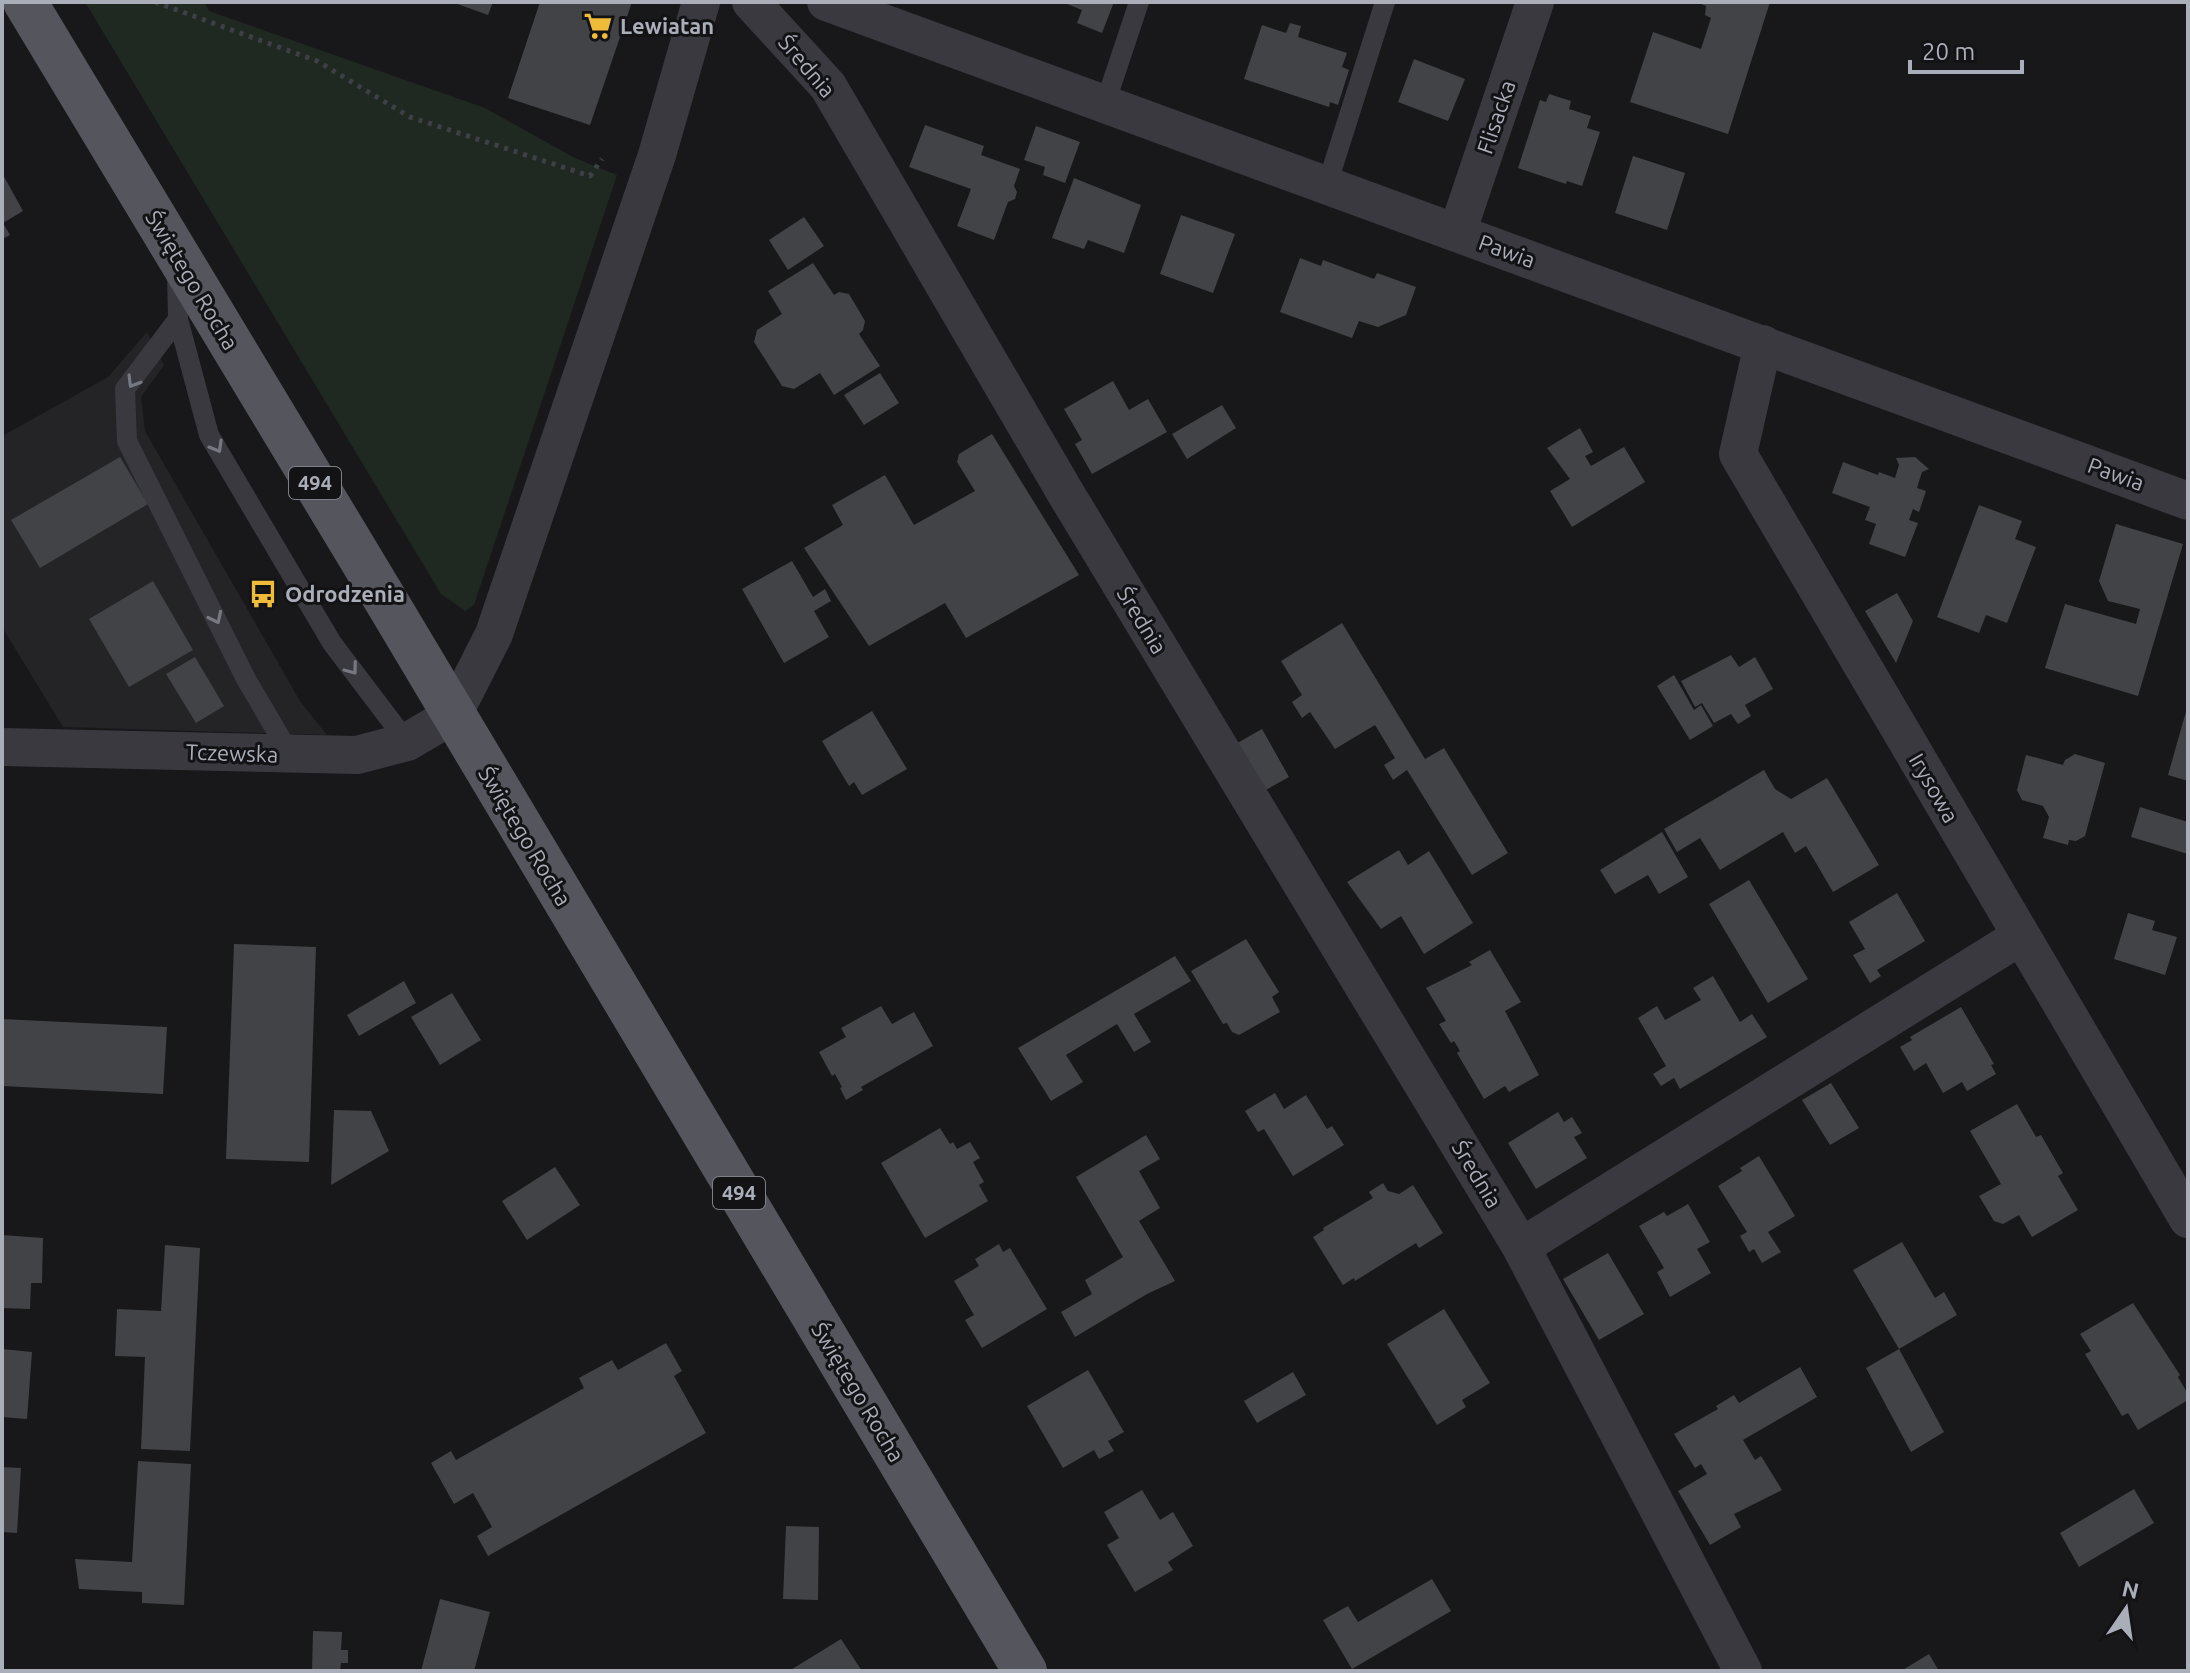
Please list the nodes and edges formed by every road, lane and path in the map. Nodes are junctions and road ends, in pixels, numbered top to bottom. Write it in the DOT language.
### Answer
graph roads {
  1 [pos="25,2"];
  2 [pos="155,2"];
  3 [pos="701,2"];
  4 [pos="751,2"];
  5 [pos="826,2"];
  6 [pos="1139,2"];
  7 [pos="1385,2"];
  8 [pos="1535,2"];
  9 [pos="1105,104"];
  10 [pos="602,159"];
  11 [pos="1327,185"];
  12 [pos="1457,233"];
  13 [pos="176,252"];
  14 [pos="178,319"];
  15 [pos="1763,344"];
  16 [pos="2188,501"];
  17 [pos="453,715"];
  18 [pos="407,742"];
  19 [pos="2,747"];
  20 [pos="290,754"];
  21 [pos="2021,936"];
  22 [pos="2188,1219"];
  23 [pos="1521,1247"];
  24 [pos="1025,1671"];
  25 [pos="1743,1671"];
  1 -- 13 [label="main road, Świętego Rocha / 494"];
  2 -- 10 [label="path"];
  3 -- 17 [label="street"];
  4 -- 23 [label="street, Średnia"];
  5 -- 9 [label="street, Pawia"];
  6 -- 9 [label="lane"];
  7 -- 11 [label="lane"];
  8 -- 12 [label="street, Flisacka"];
  9 -- 11 [label="street, Pawia"];
  11 -- 12 [label="street, Pawia"];
  12 -- 15 [label="street, Pawia"];
  13 -- 14 [label="lane"];
  13 -- 17 [label="main road, Świętego Rocha / 494"];
  14 -- 18 [label="lane, one-way"];
  14 -- 20 [label="lane, one-way"];
  15 -- 16 [label="street, Pawia"];
  15 -- 21 [label="street, Irysowa"];
  17 -- 18 [label="street, Tczewska"];
  17 -- 24 [label="main road, Świętego Rocha / 494"];
  18 -- 20 [label="street, Tczewska"];
  19 -- 20 [label="street, Tczewska"];
  21 -- 22 [label="street, Irysowa"];
  21 -- 23 [label="street"];
  23 -- 25 [label="street, Średnia"];
}
